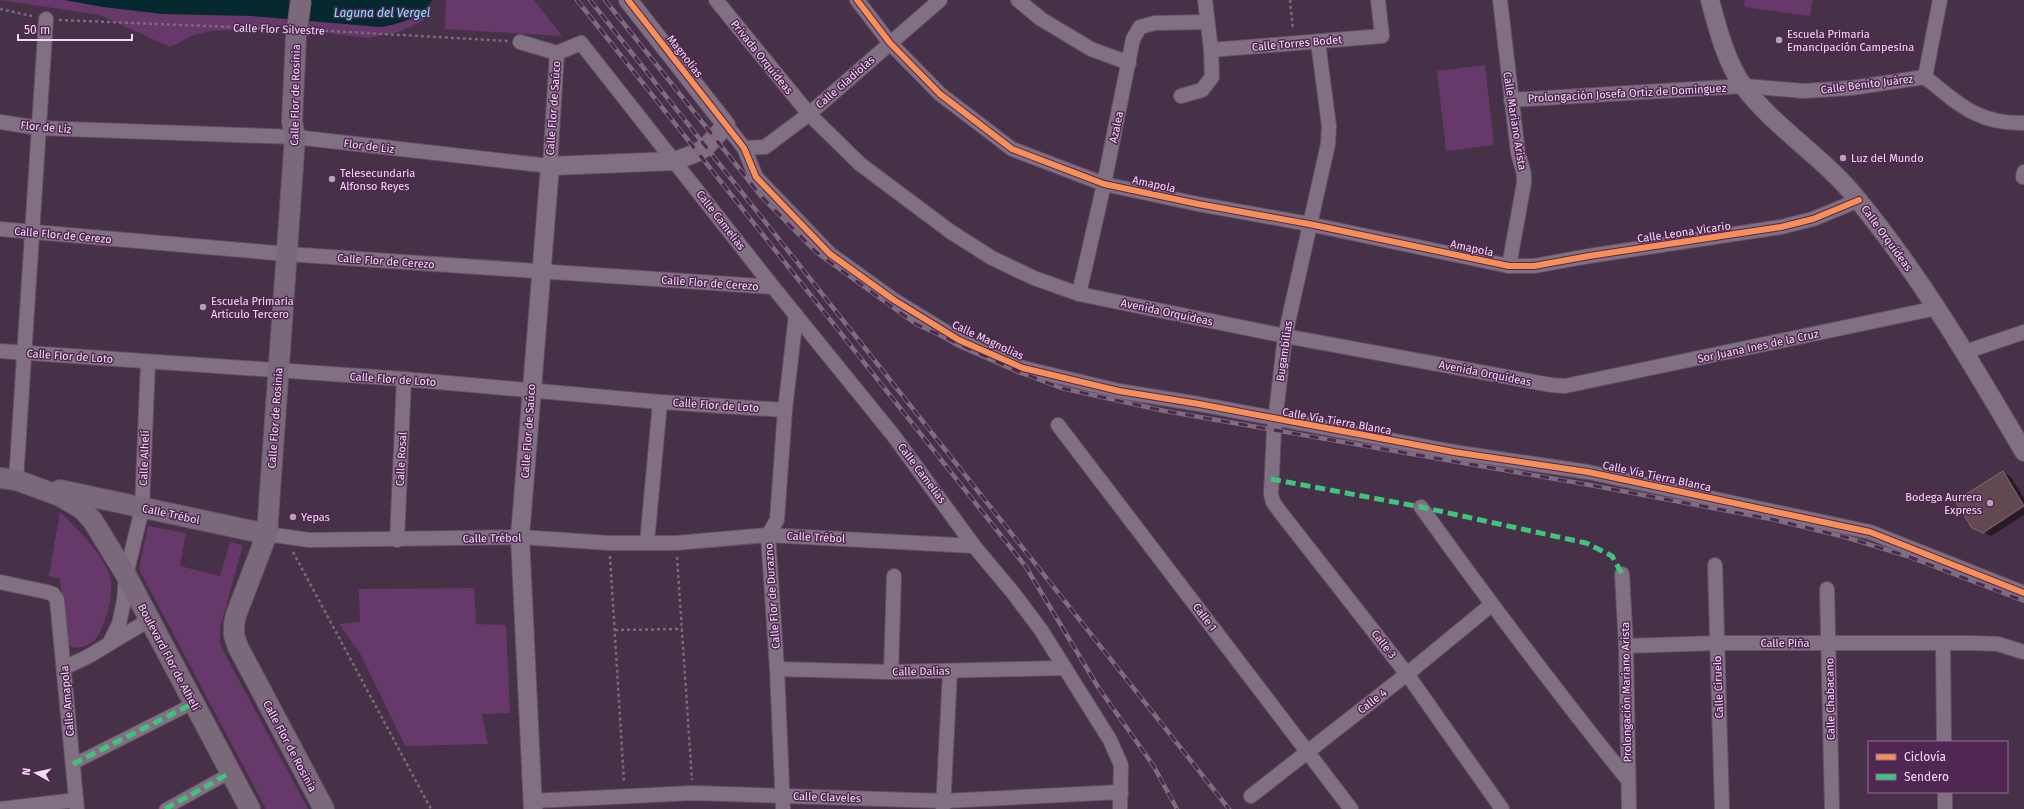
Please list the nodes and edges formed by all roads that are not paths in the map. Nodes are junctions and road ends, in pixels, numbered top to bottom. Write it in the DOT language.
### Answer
graph roads {
  1 [pos="301,0"];
  2 [pos="628,0"];
  3 [pos="716,0"];
  4 [pos="857,0"];
  5 [pos="940,0"];
  6 [pos="1018,0"];
  7 [pos="1205,0"];
  8 [pos="1378,0"];
  9 [pos="1500,0"];
  10 [pos="1710,0"];
  11 [pos="1940,0"];
  12 [pos="46,19"];
  13 [pos="1207,22"];
  14 [pos="520,42"];
  15 [pos="1318,42"];
  16 [pos="890,43"];
  17 [pos="1211,50"];
  18 [pos="557,53"];
  19 [pos="1129,63"];
  20 [pos="1925,77"];
  21 [pos="1744,86"];
  22 [pos="1181,96"];
  23 [pos="1511,100"];
  24 [pos="809,114"];
  25 [pos="0,122"];
  26 [pos="2024,123"];
  27 [pos="726,125"];
  28 [pos="39,128"];
  29 [pos="295,137"];
  30 [pos="744,148"];
  31 [pos="676,161"];
  32 [pos="550,166"];
  33 [pos="1104,184"];
  34 [pos="1859,200"];
  35 [pos="1309,224"];
  36 [pos="0,229"];
  37 [pos="33,232"];
  38 [pos="287,254"];
  39 [pos="1509,266"];
  40 [pos="541,271"];
  41 [pos="773,287"];
  42 [pos="1079,294"];
  43 [pos="1937,308"];
  44 [pos="796,315"];
  45 [pos="2024,332"];
  46 [pos="1285,336"];
  47 [pos="0,351"];
  48 [pos="1965,352"];
  49 [pos="25,353"];
  50 [pos="148,362"];
  51 [pos="278,370"];
  52 [pos="404,379"];
  53 [pos="1578,384"];
  54 [pos="531,390"];
  55 [pos="660,402"];
  56 [pos="785,410"];
  57 [pos="1275,419"];
  58 [pos="1058,425"];
  59 [pos="2024,452"];
  60 [pos="8,479"];
  61 [pos="1271,479"];
  62 [pos="1421,507"];
  63 [pos="142,509"];
  64 [pos="768,535"];
  65 [pos="276,536"];
  66 [pos="520,537"];
  67 [pos="397,540"];
  68 [pos="647,543"];
  69 [pos="974,546"];
  70 [pos="1715,565"];
  71 [pos="1622,574"];
  72 [pos="126,575"];
  73 [pos="894,576"];
  74 [pos="0,582"];
  75 [pos="1827,589"];
  76 [pos="2024,593"];
  77 [pos="1491,605"];
  78 [pos="149,620"];
  79 [pos="1829,643"];
  80 [pos="1944,643"];
  81 [pos="109,644"];
  82 [pos="1717,644"];
  83 [pos="1626,646"];
  84 [pos="2024,652"];
  85 [pos="64,668"];
  86 [pos="1065,668"];
  87 [pos="777,669"];
  88 [pos="950,671"];
  89 [pos="891,672"];
  90 [pos="1408,674"];
  91 [pos="194,703"];
  92 [pos="1944,741"];
  93 [pos="1307,751"];
  94 [pos="73,764"];
  95 [pos="230,773"];
  96 [pos="1628,780"];
  97 [pos="1121,792"];
  98 [pos="1945,793"];
  99 [pos="782,795"];
  100 [pos="1252,796"];
  101 [pos="76,804"];
  102 [pos="532,805"];
  103 [pos="943,805"];
  104 [pos="0,809"];
  105 [pos="165,809"];
  106 [pos="250,809"];
  107 [pos="324,809"];
  108 [pos="783,809"];
  109 [pos="1120,809"];
  110 [pos="1352,809"];
  111 [pos="1502,809"];
  112 [pos="1630,809"];
  113 [pos="1722,809"];
  114 [pos="1832,809"];
  115 [pos="1945,809"];
  1 -- 29 [label="main road, Calle Flor de Rosinia, bridge"];
  2 -- 27 [label="street, Magnolias"];
  3 -- 24 [label="street, Privada Orquídeas"];
  4 -- 16 [label="street, Amapola"];
  5 -- 16 [label="street, Calle Gladiolas"];
  6 -- 19 [label="street"];
  7 -- 13 [label="street"];
  8 -- 15 [label="street, Calle Torres Bodet"];
  9 -- 23 [label="street, Calle Mariano Arista"];
  10 -- 21 [label="street, Calle Orquídeas"];
  11 -- 20 [label="street"];
  12 -- 28 [label="street"];
  13 -- 17 [label="street"];
  13 -- 19 [label="street, Azalea"];
  14 -- 18 [label="street"];
  15 -- 17 [label="street, Calle Torres Bodet"];
  15 -- 35 [label="street, Bugambilias"];
  16 -- 24 [label="street, Calle Gladiolas"];
  16 -- 33 [label="street, Amapola"];
  17 -- 22 [label="street"];
  18 -- 31 [label="street, Calle Camelias"];
  18 -- 32 [label="street, Calle Flor de Saúco"];
  19 -- 33 [label="street, Azalea"];
  20 -- 21 [label="street, Calle Benito Juárez"];
  20 -- 26 [label="street, Calle Benito Juárez"];
  21 -- 23 [label="street, Prolongación Josefa Ortiz de Domínguez"];
  21 -- 34 [label="street, Calle Orquídeas"];
  23 -- 39 [label="street, Calle Mariano Arista"];
  24 -- 30 [label="street, Calle Gladiolas"];
  24 -- 42 [label="street, Avenida Orquídeas"];
  25 -- 28 [label="street, Flor de Liz"];
  27 -- 30 [label="street, Calle Magnolias"];
  27 -- 31 [label="street, Flor de Liz"];
  28 -- 29 [label="street, Flor de Liz"];
  28 -- 37 [label="street"];
  29 -- 32 [label="street, Flor de Liz"];
  29 -- 38 [label="main road, Calle Flor de Rosinia"];
  30 -- 57 [label="street, Calle Magnolias"];
  31 -- 32 [label="street, Flor de Liz"];
  31 -- 41 [label="street, Calle Camelias"];
  32 -- 40 [label="street, Calle Flor de Saúco"];
  33 -- 35 [label="street, Amapola"];
  33 -- 42 [label="street, Azalea"];
  34 -- 39 [label="street, Calle Leona Vicario"];
  34 -- 43 [label="street, Calle Orquídeas"];
  35 -- 39 [label="street, Amapola"];
  35 -- 46 [label="street, Bugambilias"];
  36 -- 37 [label="street, Calle Flor de Cerezo"];
  37 -- 38 [label="street, Calle Flor de Cerezo"];
  37 -- 49 [label="street"];
  38 -- 40 [label="street, Calle Flor de Cerezo"];
  38 -- 51 [label="main road, Calle Flor de Rosinia"];
  40 -- 41 [label="street, Calle Flor de Cerezo"];
  40 -- 54 [label="street, Calle Flor de Saúco"];
  41 -- 44 [label="street, Calle Camelias"];
  42 -- 46 [label="street, Avenida Orquídeas"];
  43 -- 48 [label="street, Calle Orquídeas"];
  43 -- 53 [label="street, Sor Juana Ines de la Cruz"];
  44 -- 56 [label="street, Calle Flor de Durazno"];
  44 -- 69 [label="street, Calle Camelias"];
  45 -- 48 [label="street"];
  46 -- 53 [label="street, Avenida Orquídeas"];
  46 -- 57 [label="street, Bugambilias"];
  47 -- 49 [label="street, Calle Flor de Loto"];
  48 -- 59 [label="street, Calle Orquídeas"];
  49 -- 50 [label="street, Calle Flor de Loto"];
  49 -- 60 [label="street"];
  50 -- 51 [label="street, Calle Flor de Loto"];
  50 -- 63 [label="street, Calle Alhelí"];
  51 -- 52 [label="street, Calle Flor de Loto"];
  51 -- 65 [label="main road, Calle Flor de Rosinia"];
  52 -- 54 [label="street, Calle Flor de Loto"];
  52 -- 67 [label="street, Calle Rosal"];
  54 -- 55 [label="street, Calle Flor de Loto"];
  54 -- 66 [label="street, Calle Flor de Saúco"];
  55 -- 56 [label="street, Calle Flor de Loto"];
  55 -- 68 [label="street"];
  56 -- 64 [label="street, Calle Flor de Durazno"];
  57 -- 61 [label="street, Bugambilias"];
  57 -- 76 [label="street, Calle Vía Tierra Blanca"];
  58 -- 93 [label="street, Calle 1"];
  60 -- 63 [label="main road, Calle Trébol"];
  60 -- 72 [label="main road, Boulevard Flor de Alhelí"];
  61 -- 90 [label="street, Calle 3"];
  62 -- 77 [label="street"];
  63 -- 65 [label="main road, Calle Trébol"];
  63 -- 72 [label="street, Calle Alhelí"];
  64 -- 68 [label="street, Calle Trébol"];
  64 -- 69 [label="street, Calle Trébol"];
  64 -- 87 [label="street, Calle Flor de Durazno"];
  65 -- 67 [label="street, Calle Trébol"];
  65 -- 107 [label="main road, Calle Flor de Rosinia"];
  66 -- 67 [label="street, Calle Trébol"];
  66 -- 68 [label="street, Calle Trébol"];
  66 -- 102 [label="street, Calle Flor de Saúco"];
  69 -- 86 [label="street, Calle Camelias"];
  70 -- 82 [label="street, Calle Ciruelo"];
  71 -- 83 [label="street, Prolongación Mariano Arista"];
  72 -- 78 [label="main road, Boulevard Flor de Alhelí"];
  72 -- 81 [label="street, Calle Alhelí"];
  73 -- 89 [label="street"];
  74 -- 85 [label="street, Calle Amapola"];
  75 -- 79 [label="street, Calle Chabacano"];
  77 -- 90 [label="street, Calle 4"];
  77 -- 96 [label="street"];
  78 -- 81 [label="street"];
  78 -- 91 [label="main road, Boulevard Flor de Alhelí"];
  79 -- 80 [label="street, Calle Piña"];
  79 -- 82 [label="street, Calle Piña"];
  79 -- 114 [label="street, Calle Chabacano"];
  80 -- 84 [label="street, Calle Piña"];
  80 -- 92 [label="street"];
  81 -- 85 [label="street"];
  82 -- 83 [label="street, Calle Piña"];
  82 -- 113 [label="street, Calle Ciruelo"];
  83 -- 96 [label="street, Prolongación Mariano Arista"];
  85 -- 94 [label="street, Calle Amapola"];
  86 -- 88 [label="street, Calle Dalias"];
  86 -- 97 [label="street, Calle Camelias"];
  87 -- 89 [label="street, Calle Dalias"];
  87 -- 99 [label="street, Calle Flor de Durazno"];
  88 -- 89 [label="street, Calle Dalias"];
  88 -- 103 [label="street"];
  90 -- 93 [label="street, Calle 4"];
  90 -- 111 [label="street, Calle 3"];
  91 -- 94 [label="street"];
  91 -- 95 [label="main road, Boulevard Flor de Alhelí"];
  93 -- 100 [label="street, Calle 4"];
  93 -- 110 [label="street, Calle 1"];
  94 -- 101 [label="street, Calle Amapola"];
  95 -- 105 [label="street"];
  95 -- 106 [label="main road, Boulevard Flor de Alhelí"];
  96 -- 112 [label="street, Prolongación Mariano Arista"];
  97 -- 103 [label="street, Calle Claveles"];
  97 -- 109 [label="street, Calle Camelias"];
  98 -- 115 [label="street"];
  99 -- 102 [label="street, Calle Claveles"];
  99 -- 103 [label="street, Calle Claveles"];
  99 -- 108 [label="street, Calle Flor de Durazno"];
  101 -- 104 [label="street"];
}
